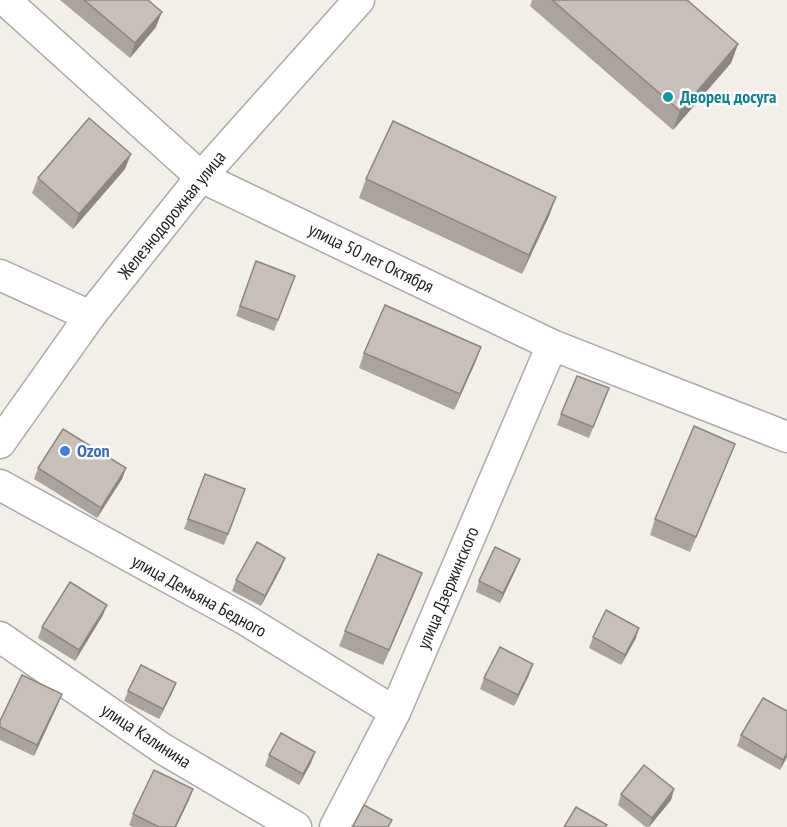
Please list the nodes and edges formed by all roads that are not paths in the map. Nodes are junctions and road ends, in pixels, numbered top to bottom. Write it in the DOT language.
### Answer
graph roads {
  1 [pos="5,0"];
  2 [pos="358,0"];
  3 [pos="201,177"];
  4 [pos="0,274"];
  5 [pos="90,316"];
  6 [pos="552,345"];
  7 [pos="787,437"];
  8 [pos="0,443"];
  9 [pos="0,485"];
  10 [pos="0,638"];
  11 [pos="395,712"];
  12 [pos="296,827"];
  13 [pos="335,827"];
  1 -- 3 [label="street, улица 50 лет Октября"];
  2 -- 3 [label="street, Железнодорожная улица"];
  3 -- 5 [label="street, Железнодорожная улица"];
  3 -- 6 [label="street, улица 50 лет Октября"];
  4 -- 5 [label="street"];
  5 -- 8 [label="street, Железнодорожная улица"];
  6 -- 7 [label="street, улица 50 лет Октября"];
  6 -- 11 [label="street, улица Дзержинского"];
  9 -- 11 [label="street, улица Демьяна Бедного"];
  10 -- 12 [label="street, улица Калинина"];
  11 -- 13 [label="street, улица Дзержинского"];
}
